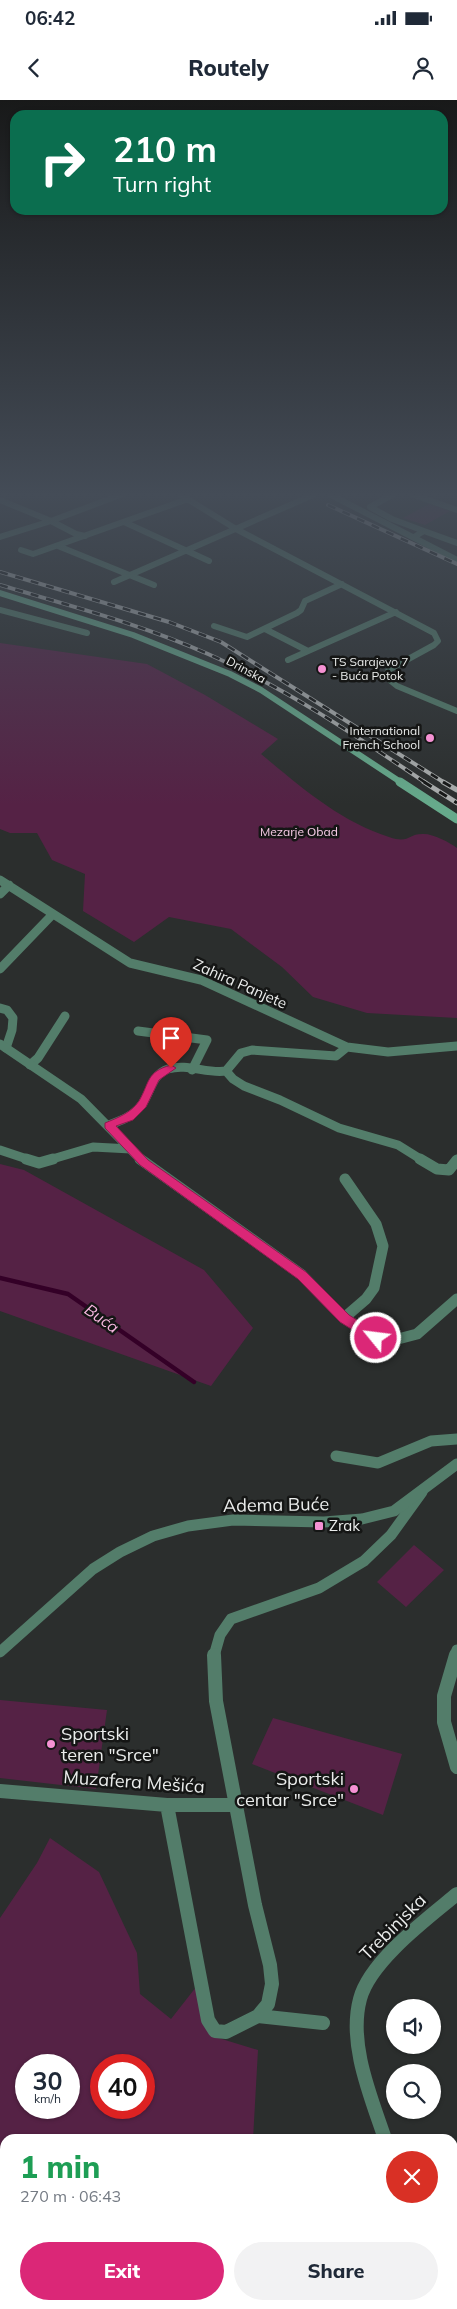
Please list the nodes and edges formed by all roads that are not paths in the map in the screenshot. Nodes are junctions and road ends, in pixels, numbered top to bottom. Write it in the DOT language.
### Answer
graph roads {
  1 [pos="16,598"];
  2 [pos="311,598"];
  3 [pos="369,598"];
  4 [pos="0,610"];
  5 [pos="396,612"];
  6 [pos="214,626"];
  7 [pos="265,629"];
  8 [pos="87,633"];
  9 [pos="308,651"];
  10 [pos="288,660"];
  11 [pos="457,711"];
  12 [pos="457,819"];
  13 [pos="0,880"];
  14 [pos="9,885"];
  15 [pos="0,894"];
  16 [pos="52,915"];
  17 [pos="0,968"];
  18 [pos="0,1008"];
  19 [pos="65,1016"];
  20 [pos="138,1031"];
  21 [pos="3,1046"];
  22 [pos="457,1046"];
  23 [pos="347,1047"];
  24 [pos="30,1065"];
  25 [pos="192,1070"];
  26 [pos="226,1071"];
  27 [pos="109,1125"];
  28 [pos="131,1149"];
  29 [pos="0,1150"];
  30 [pos="457,1160"];
  31 [pos="345,1179"];
  32 [pos="457,1299"];
  33 [pos="344,1318"];
  34 [pos="457,1439"];
  35 [pos="336,1456"];
  36 [pos="457,1464"];
  37 [pos="424,1490"];
  38 [pos="457,1650"];
  39 [pos="0,1652"];
  40 [pos="457,1767"];
  41 [pos="0,1791"];
  42 [pos="167,1805"];
  43 [pos="236,1805"];
  44 [pos="457,1894"];
  45 [pos="258,2016"];
  46 [pos="323,2023"];
  47 [pos="383,2134"];
  1 -- 12 [label="main road, Drinska"];
  2 -- 7 [label="street"];
  3 -- 5 [label="street"];
  4 -- 8 [label="street"];
  5 -- 9 [label="street"];
  5 -- 11 [label="street"];
  6 -- 7 [label="street"];
  7 -- 9 [label="street"];
  9 -- 10 [label="street"];
  13 -- 14 [label="street, Zahira Panjete"];
  14 -- 15 [label="street"];
  14 -- 16 [label="street, Zahira Panjete"];
  16 -- 17 [label="street"];
  16 -- 23 [label="street, Zahira Panjete"];
  18 -- 21 [label="street"];
  19 -- 24 [label="street"];
  20 -- 25 [label="street"];
  21 -- 24 [label="street"];
  22 -- 23 [label="street, Zahira Panjete"];
  23 -- 26 [label="street"];
  24 -- 27 [label="street"];
  25 -- 26 [label="street"];
  25 -- 27 [label="street"];
  26 -- 30 [label="street"];
  27 -- 28 [label="street"];
  28 -- 29 [label="street"];
  28 -- 33 [label="street"];
  31 -- 33 [label="street"];
  32 -- 33 [label="street"];
  34 -- 35 [label="street"];
  36 -- 37 [label="street, Adema Buće"];
  37 -- 39 [label="street, Adema Buće"];
  37 -- 43 [label="street"];
  38 -- 40 [label="street"];
  41 -- 42 [label="street, Muzafera Mešića"];
  42 -- 43 [label="street, Muzafera Mešića"];
  42 -- 45 [label="street"];
  43 -- 45 [label="street"];
  44 -- 47 [label="street, Trebinjska"];
  45 -- 46 [label="street"];
}
